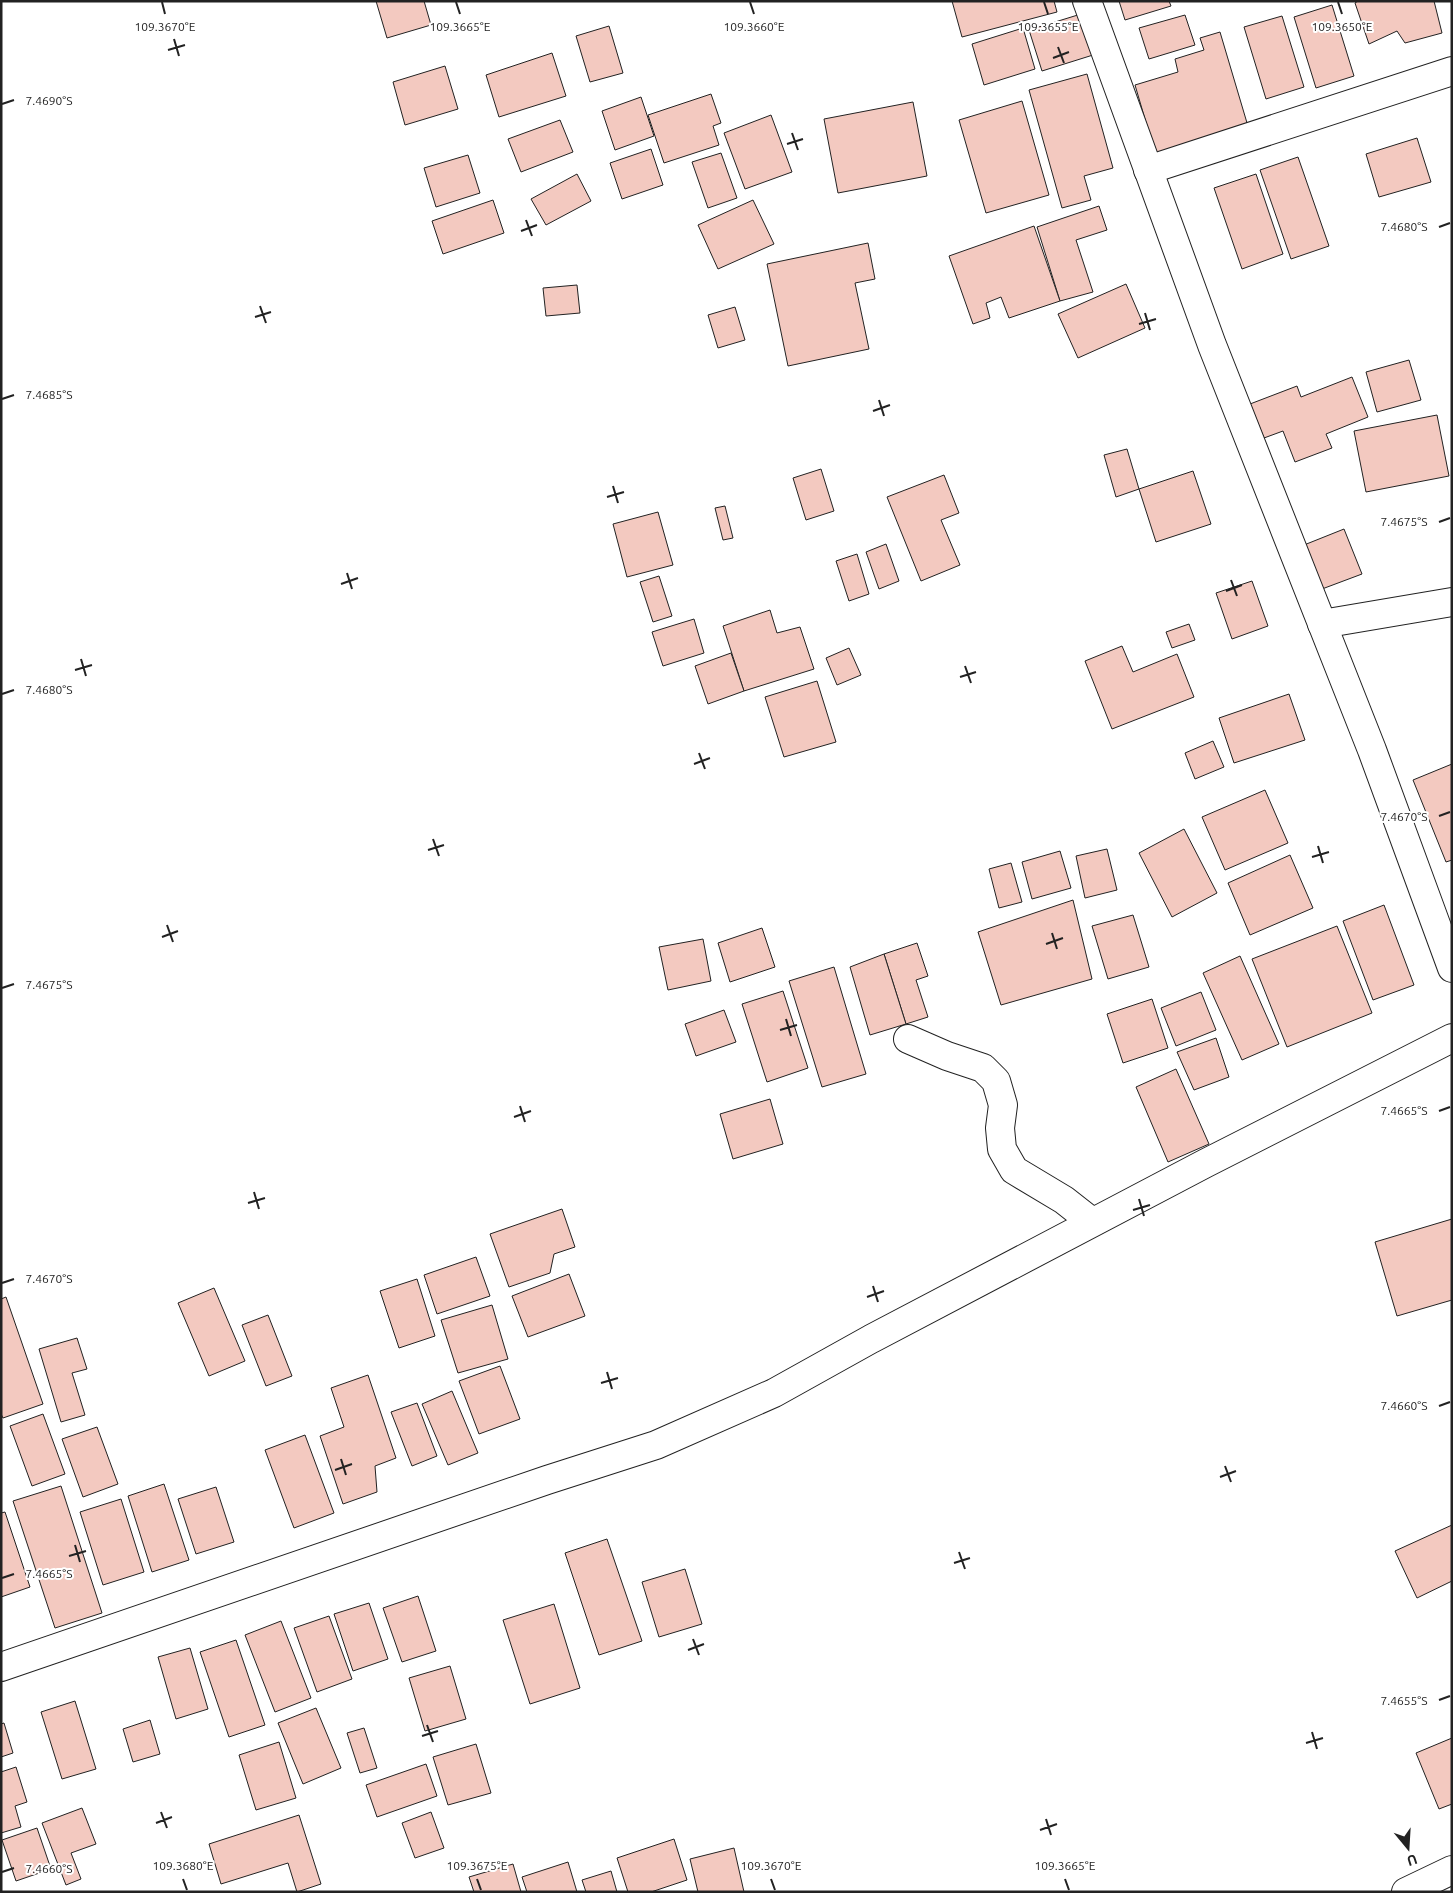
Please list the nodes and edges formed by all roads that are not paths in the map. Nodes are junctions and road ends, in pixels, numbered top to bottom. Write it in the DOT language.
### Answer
graph roads {
  1 [pos="1087,1"];
  2 [pos="1452,71"];
  3 [pos="1148,170"];
  4 [pos="1452,602"];
  5 [pos="1322,624"];
  6 [pos="1452,968"];
  7 [pos="1452,1038"];
  8 [pos="908,1039"];
  9 [pos="1092,1222"];
  10 [pos="1,1667"];
  11 [pos="1452,1870"];
  12 [pos="1406,1892"];
  1 -- 3 [label="street"];
  2 -- 3 [label="street"];
  3 -- 5 [label="street"];
  4 -- 5 [label="street"];
  5 -- 6 [label="street"];
  7 -- 9 [label="street"];
  8 -- 9 [label="street"];
  9 -- 10 [label="street"];
  11 -- 12 [label="street"];
}
